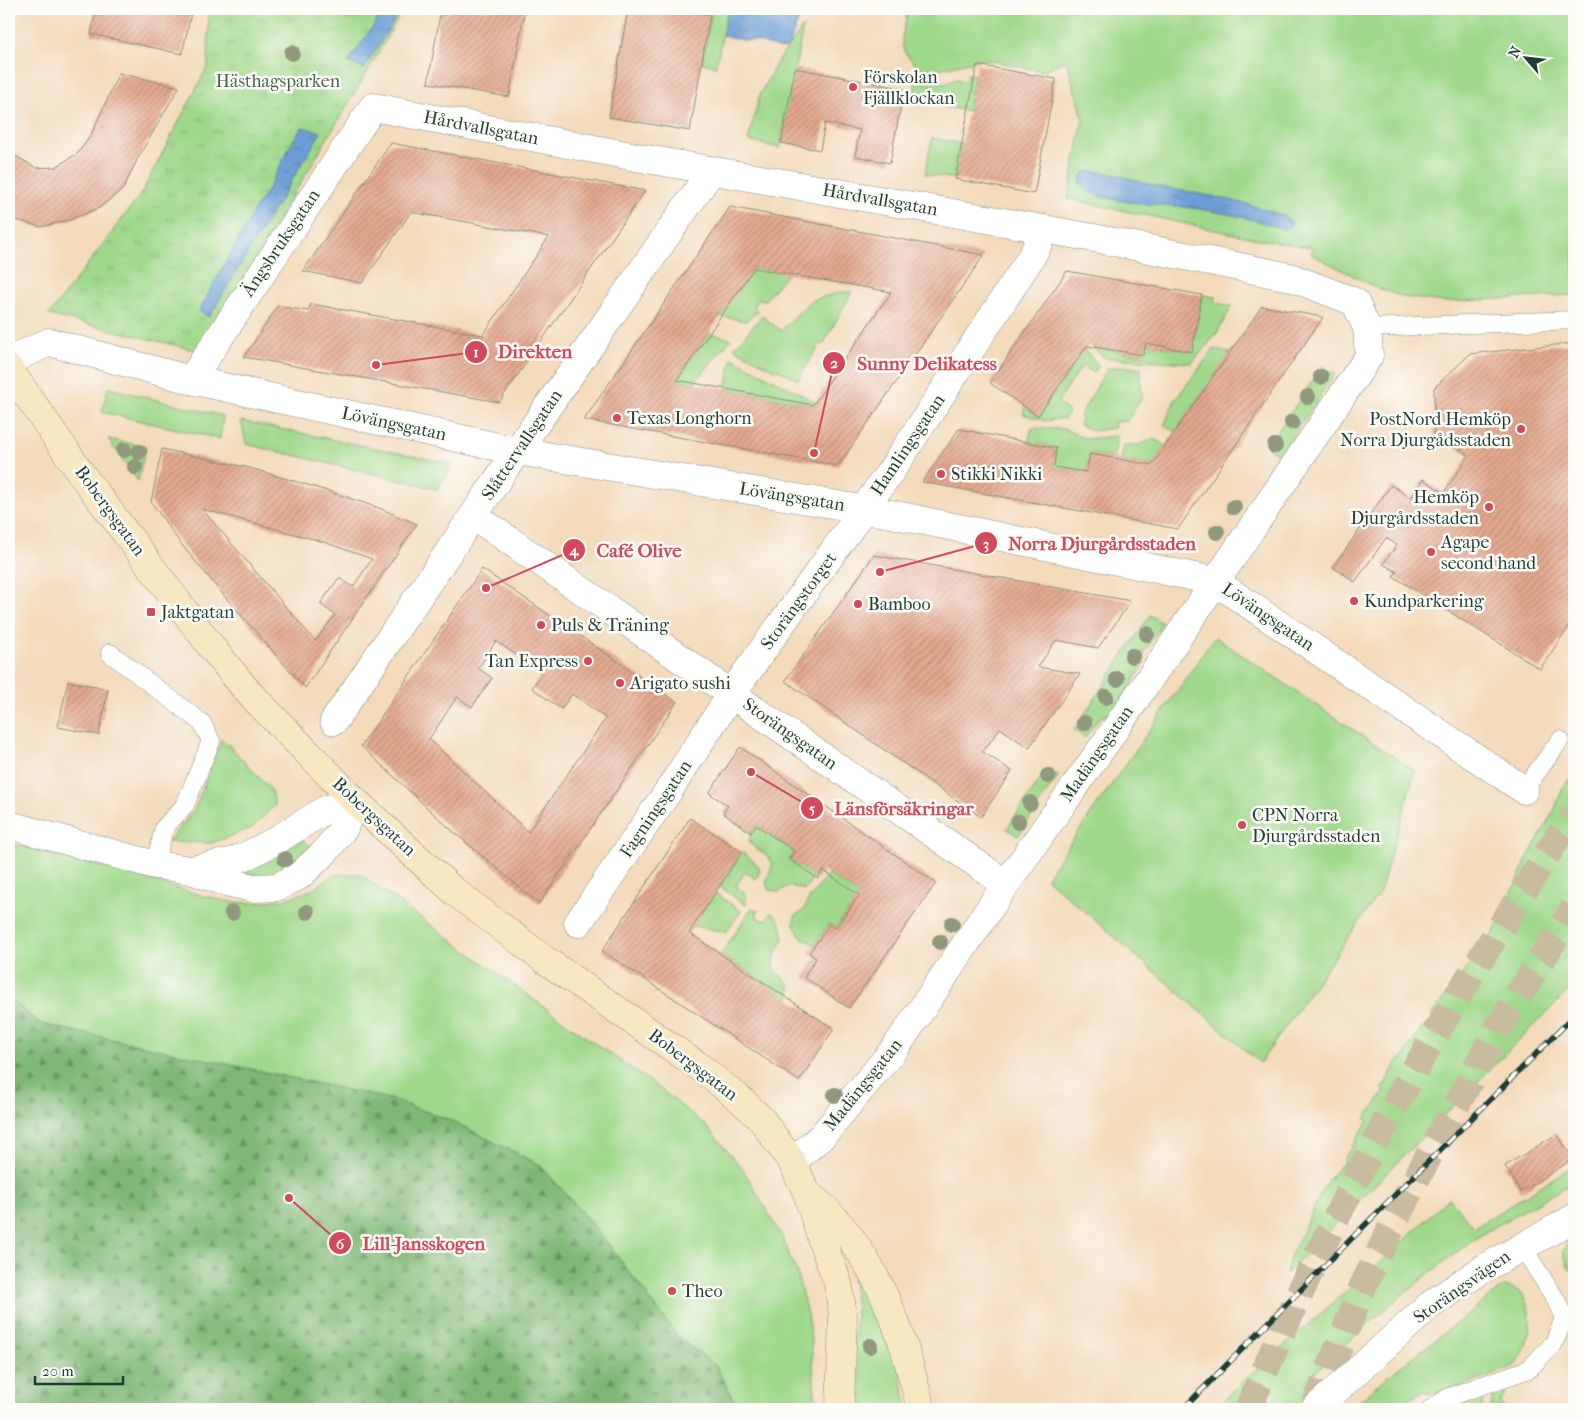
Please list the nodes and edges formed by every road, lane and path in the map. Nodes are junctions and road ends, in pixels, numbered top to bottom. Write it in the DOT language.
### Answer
graph roads {
  1 [pos="373,107"];
  2 [pos="712,170"];
  3 [pos="1045,229"];
  4 [pos="1574,320"];
  5 [pos="1367,328"];
  6 [pos="9,361"];
  7 [pos="9,369"];
  8 [pos="191,380"];
  9 [pos="517,451"];
  10 [pos="865,509"];
  11 [pos="474,516"];
  12 [pos="1214,581"];
  13 [pos="110,653"];
  14 [pos="732,694"];
  15 [pos="334,721"];
  16 [pos="1560,740"];
  17 [pos="1524,790"];
  18 [pos="354,800"];
  19 [pos="9,825"];
  20 [pos="154,865"];
  21 [pos="192,870"];
  22 [pos="1006,884"];
  23 [pos="578,924"];
  24 [pos="792,1162"];
  25 [pos="807,1193"];
  26 [pos="1574,1218"];
  27 [pos="1522,1246"];
  28 [pos="840,1409"];
  29 [pos="920,1409"];
  30 [pos="1316,1409"];
  31 [pos="1431,1409"];
  1 -- 2 [label="street, Hårdvallsgatan"];
  1 -- 8 [label="street, Ängsbruksgatan"];
  2 -- 3 [label="street, Hårdvallsgatan"];
  2 -- 9 [label="street, Slåttervallsgatan"];
  3 -- 5 [label="street, Hårdvallsgatan"];
  3 -- 10 [label="street, Hamlingsgatan"];
  4 -- 5 [label="lane"];
  5 -- 12 [label="street, Madängsgatan"];
  6 -- 8 [label="street, Lövängsgatan"];
  7 -- 18 [label="street, Bobergsgatan"];
  8 -- 9 [label="street, Lövängsgatan"];
  9 -- 10 [label="street, Lövängsgatan"];
  9 -- 11 [label="street, Slåttervallsgatan"];
  10 -- 12 [label="street, Lövängsgatan"];
  10 -- 14 [label="street, Storängstorget"];
  11 -- 14 [label="street, Storängsgatan"];
  11 -- 15 [label="street, Slåttervallsgatan"];
  12 -- 17 [label="street, Lövängsgatan"];
  12 -- 22 [label="street, Madängsgatan"];
  13 -- 20 [label="lane"];
  14 -- 22 [label="street, Storängsgatan"];
  14 -- 23 [label="street, Fagningsgatan"];
  16 -- 17 [label="lane"];
  18 -- 21 [label="street"];
  18 -- 21 [label="street"];
  18 -- 24 [label="street, Bobergsgatan"];
  19 -- 20 [label="street"];
  20 -- 21 [label="street"];
  22 -- 24 [label="street, Madängsgatan"];
  24 -- 25 [label="street, Bobergsgatan"];
  25 -- 28 [label="street, Bobergsgatan"];
  25 -- 29 [label="street, Bobergsgatan"];
  26 -- 27 [label="street, Storängsvägen"];
  27 -- 30 [label="street, Storängsvägen"];
  27 -- 31 [label="lane"];
}
